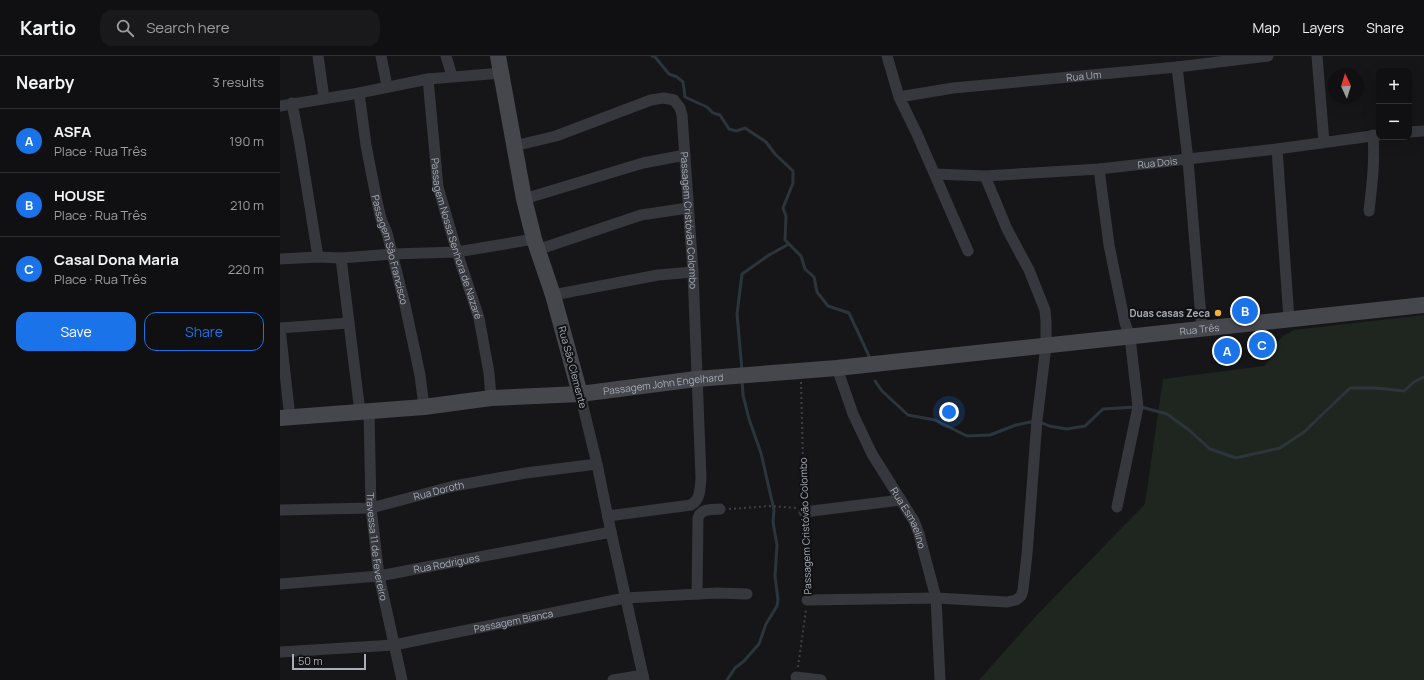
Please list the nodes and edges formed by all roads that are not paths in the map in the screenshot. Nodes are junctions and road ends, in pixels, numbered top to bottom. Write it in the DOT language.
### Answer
graph roads {
  1 [pos="318,56"];
  2 [pos="381,56"];
  3 [pos="446,56"];
  4 [pos="498,56"];
  5 [pos="887,56"];
  6 [pos="1268,56"];
  7 [pos="1317,56"];
  8 [pos="1177,67"];
  9 [pos="502,73"];
  10 [pos="452,76"];
  11 [pos="428,79"];
  12 [pos="387,86"];
  13 [pos="359,92"];
  14 [pos="899,97"];
  15 [pos="324,98"];
  16 [pos="292,103"];
  17 [pos="280,106"];
  18 [pos="1424,131"];
  19 [pos="1412,132"];
  20 [pos="1376,135"];
  21 [pos="1324,142"];
  22 [pos="514,146"];
  23 [pos="1277,149"];
  24 [pos="685,155"];
  25 [pos="1188,160"];
  26 [pos="1099,169"];
  27 [pos="935,174"];
  28 [pos="985,176"];
  29 [pos="524,199"];
  30 [pos="688,208"];
  31 [pos="1369,211"];
  32 [pos="536,244"];
  33 [pos="968,251"];
  34 [pos="456,252"];
  35 [pos="393,254"];
  36 [pos="318,257"];
  37 [pos="340,258"];
  38 [pos="280,259"];
  39 [pos="693,272"];
  40 [pos="553,295"];
  41 [pos="1424,306"];
  42 [pos="1289,319"];
  43 [pos="349,323"];
  44 [pos="280,328"];
  45 [pos="1202,330"];
  46 [pos="1130,337"];
  47 [pos="1046,346"];
  48 [pos="837,368"];
  49 [pos="696,378"];
  50 [pos="580,394"];
  51 [pos="491,398"];
  52 [pos="424,407"];
  53 [pos="364,411"];
  54 [pos="285,418"];
  55 [pos="597,464"];
  56 [pos="901,500"];
  57 [pos="1117,507"];
  58 [pos="371,508"];
  59 [pos="720,509"];
  60 [pos="280,510"];
  61 [pos="804,510"];
  62 [pos="608,516"];
  63 [pos="611,532"];
  64 [pos="379,576"];
  65 [pos="280,584"];
  66 [pos="698,594"];
  67 [pos="747,594"];
  68 [pos="625,598"];
  69 [pos="936,598"];
  70 [pos="807,600"];
  71 [pos="394,645"];
  72 [pos="280,652"];
  73 [pos="796,676"];
  74 [pos="644,678"];
  75 [pos="402,680"];
  76 [pos="613,680"];
  77 [pos="821,680"];
  78 [pos="940,680"];
  1 -- 15 [label="street"];
  2 -- 12 [label="street"];
  3 -- 10 [label="street"];
  4 -- 9 [label="main road, Rua São Clemente"];
  5 -- 14 [label="street"];
  6 -- 8 [label="street, Rua Um"];
  7 -- 21 [label="street"];
  8 -- 14 [label="street, Rua Um"];
  8 -- 25 [label="street"];
  9 -- 10 [label="street"];
  9 -- 22 [label="main road, Rua São Clemente"];
  10 -- 11 [label="street"];
  11 -- 12 [label="street"];
  11 -- 34 [label="street, Passagem Nossa Senhora de Nazaré"];
  12 -- 13 [label="street"];
  13 -- 15 [label="street"];
  13 -- 35 [label="street, Passagem São Francisco"];
  14 -- 27 [label="street"];
  15 -- 16 [label="street"];
  16 -- 17 [label="street"];
  16 -- 36 [label="street"];
  18 -- 19 [label="street"];
  20 -- 21 [label="street, Rua Dois"];
  20 -- 31 [label="street"];
  21 -- 23 [label="street, Rua Dois"];
  22 -- 24 [label="street, Passagem Cristóvão Colombo"];
  22 -- 29 [label="main road, Rua São Clemente"];
  23 -- 25 [label="street, Rua Dois"];
  23 -- 42 [label="street"];
  24 -- 29 [label="street"];
  24 -- 30 [label="street, Passagem Cristóvão Colombo"];
  25 -- 26 [label="street, Rua Dois"];
  25 -- 45 [label="street"];
  26 -- 28 [label="street, Rua Dois"];
  26 -- 46 [label="street"];
  27 -- 28 [label="street, Rua Dois"];
  27 -- 33 [label="street"];
  28 -- 47 [label="street"];
  29 -- 32 [label="main road, Rua São Clemente"];
  30 -- 32 [label="street"];
  30 -- 39 [label="street, Passagem Cristóvão Colombo"];
  32 -- 34 [label="street"];
  32 -- 40 [label="main road, Rua São Clemente"];
  34 -- 35 [label="street"];
  34 -- 51 [label="street, Passagem Nossa Senhora de Nazaré"];
  35 -- 37 [label="street"];
  35 -- 52 [label="street, Passagem São Francisco"];
  36 -- 37 [label="street"];
  36 -- 38 [label="street"];
  37 -- 43 [label="street, Travessa 11 de Fevereiro"];
  39 -- 40 [label="street"];
  39 -- 49 [label="street, Passagem Cristóvão Colombo"];
  40 -- 50 [label="main road, Rua São Clemente"];
  41 -- 42 [label="main road, Rua Três"];
  42 -- 45 [label="main road, Rua Três"];
  43 -- 44 [label="street"];
  43 -- 53 [label="street, Travessa 11 de Fevereiro"];
  44 -- 54 [label="street"];
  45 -- 46 [label="main road, Rua Três"];
  46 -- 47 [label="main road, Rua Três"];
  46 -- 57 [label="street"];
  47 -- 48 [label="main road, Passagem John Engelhard"];
  47 -- 69 [label="street"];
  48 -- 49 [label="main road, Passagem John Engelhard"];
  48 -- 56 [label="street, Rua Esmaelino"];
  49 -- 50 [label="main road, Passagem John Engelhard"];
  49 -- 62 [label="street, Passagem Cristóvão Colombo"];
  50 -- 51 [label="main road, Passagem John Engelhard"];
  50 -- 55 [label="street, Rua São Clemente"];
  51 -- 52 [label="main road, Passagem John Engelhard"];
  52 -- 53 [label="main road, Passagem John Engelhard"];
  53 -- 54 [label="main road, Passagem John Engelhard"];
  53 -- 58 [label="street, Travessa 11 de Fevereiro"];
  55 -- 58 [label="street, Rua Doroth"];
  55 -- 62 [label="street, Rua São Clemente"];
  56 -- 61 [label="street"];
  56 -- 69 [label="street, Rua Esmaelino"];
  58 -- 60 [label="street, Rua Doroth"];
  58 -- 64 [label="street, Travessa 11 de Fevereiro"];
  59 -- 66 [label="street"];
  62 -- 63 [label="street, Rua São Clemente"];
  63 -- 64 [label="street, Rua Rodrigues"];
  63 -- 68 [label="street, Rua São Clemente"];
  64 -- 65 [label="street, Rua Rodrigues"];
  64 -- 71 [label="street, Travessa 11 de Fevereiro"];
  66 -- 67 [label="street, Passagem Bianca"];
  66 -- 68 [label="street, Passagem Bianca"];
  68 -- 71 [label="street, Passagem Bianca"];
  68 -- 74 [label="street, Rua São Clemente"];
  69 -- 70 [label="street"];
  69 -- 78 [label="street, Rua Esmaelino"];
  71 -- 72 [label="street, Passagem Bianca"];
  71 -- 75 [label="street, Travessa 11 de Fevereiro"];
  73 -- 77 [label="street"];
  74 -- 76 [label="street"];
}
